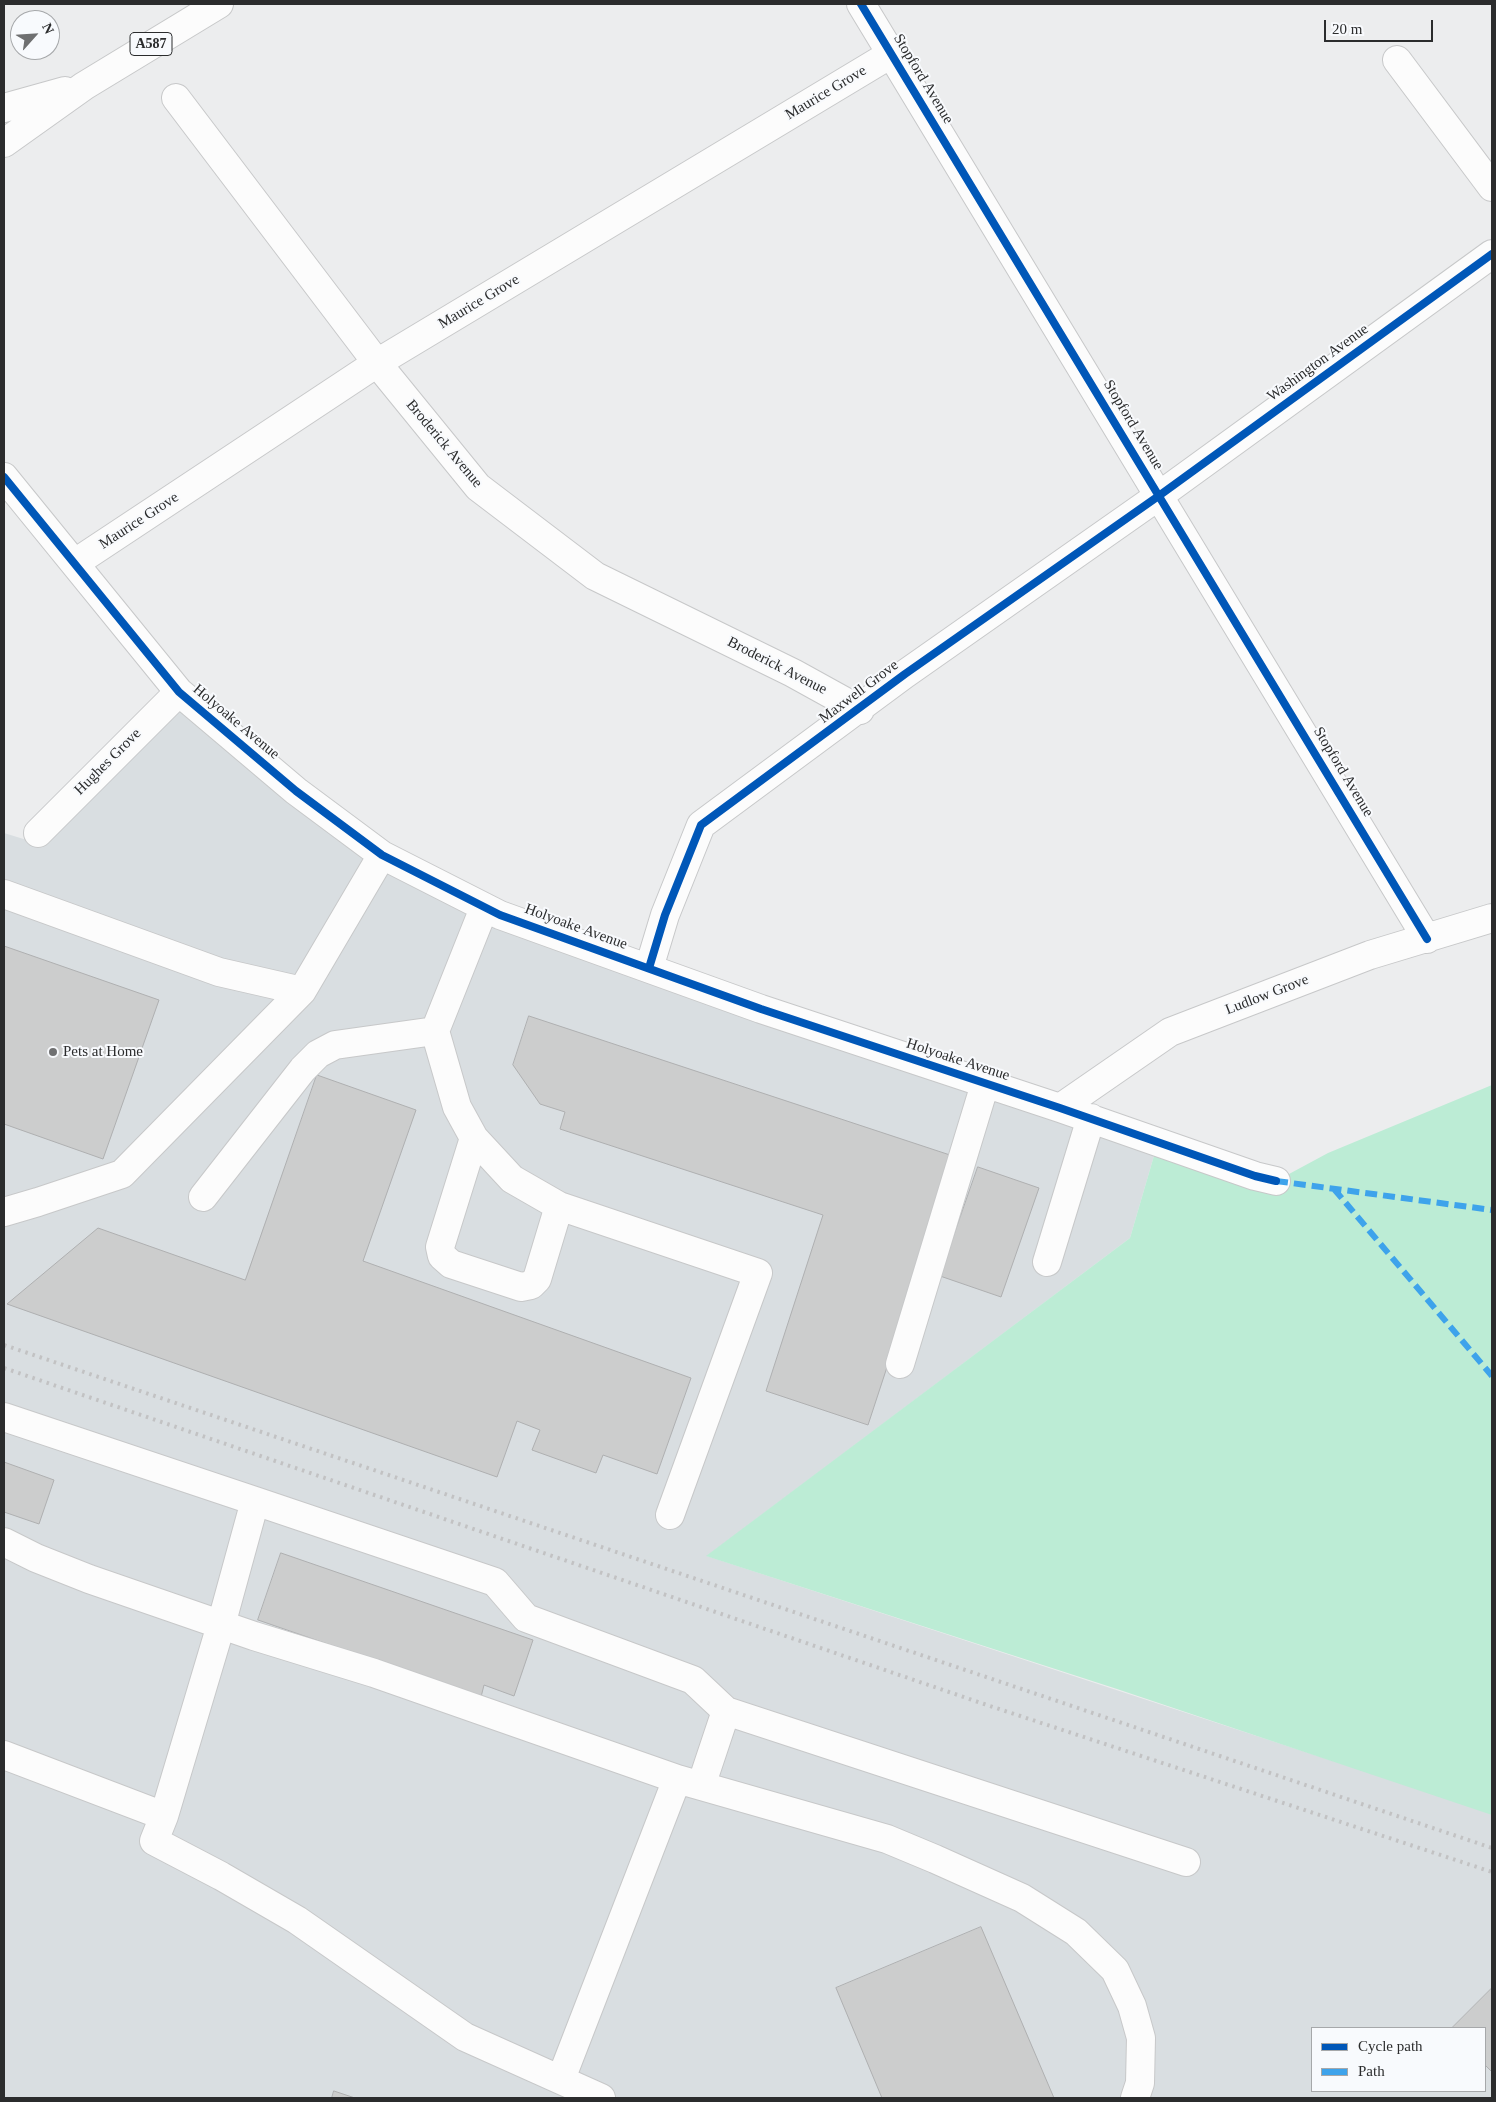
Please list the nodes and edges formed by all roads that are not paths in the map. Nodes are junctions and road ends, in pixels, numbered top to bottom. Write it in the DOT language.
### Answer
graph roads {
  1 [pos="219,4"];
  2 [pos="860,4"];
  3 [pos="891,54"];
  4 [pos="1397,60"];
  5 [pos="84,86"];
  6 [pos="176,98"];
  7 [pos="4,108"];
  8 [pos="4,143"];
  9 [pos="1492,187"];
  10 [pos="1492,254"];
  11 [pos="377,363"];
  12 [pos="4,477"];
  13 [pos="1160,495"];
  14 [pos="75,563"];
  15 [pos="178,692"];
  16 [pos="860,710"];
  17 [pos="38,833"];
  18 [pos="382,855"];
  19 [pos="4,894"];
  20 [pos="484,908"];
  21 [pos="1492,918"];
  22 [pos="1427,939"];
  23 [pos="648,968"];
  24 [pos="302,991"];
  25 [pos="435,1031"];
  26 [pos="985,1084"];
  27 [pos="1060,1108"];
  28 [pos="1090,1118"];
  29 [pos="474,1138"];
  30 [pos="1276,1181"];
  31 [pos="203,1196"];
  32 [pos="559,1206"];
  33 [pos="4,1212"];
  34 [pos="1047,1262"];
  35 [pos="900,1364"];
  36 [pos="4,1417"];
  37 [pos="255,1501"];
  38 [pos="670,1515"];
  39 [pos="4,1542"];
  40 [pos="222,1625"];
  41 [pos="726,1711"];
  42 [pos="4,1755"];
  43 [pos="689,1783"];
  44 [pos="164,1816"];
  45 [pos="1186,1862"];
  46 [pos="560,2079"];
  47 [pos="600,2098"];
  48 [pos="1135,2098"];
  1 -- 5 [label="street, A587"];
  2 -- 3 [label="street, Stopford Avenue"];
  3 -- 11 [label="street, Maurice Grove"];
  3 -- 13 [label="street, Stopford Avenue"];
  4 -- 9 [label="street"];
  5 -- 7 [label="street, A587"];
  5 -- 8 [label="street, A587"];
  6 -- 11 [label="street, Broderick Avenue"];
  10 -- 13 [label="street, Washington Avenue"];
  11 -- 14 [label="street, Maurice Grove"];
  11 -- 16 [label="street, Broderick Avenue"];
  12 -- 14 [label="street, Holyoake Avenue"];
  13 -- 16 [label="street, Maxwell Grove"];
  13 -- 22 [label="street, Stopford Avenue"];
  14 -- 15 [label="street, Holyoake Avenue"];
  15 -- 17 [label="street, Hughes Grove"];
  15 -- 18 [label="street, Holyoake Avenue"];
  16 -- 23 [label="street, Maxwell Grove"];
  18 -- 20 [label="street, Holyoake Avenue"];
  18 -- 24 [label="street"];
  19 -- 24 [label="street"];
  20 -- 23 [label="street, Holyoake Avenue"];
  20 -- 25 [label="street"];
  21 -- 22 [label="street, Ludlow Grove"];
  22 -- 27 [label="street, Ludlow Grove"];
  23 -- 26 [label="street, Holyoake Avenue"];
  24 -- 33 [label="street"];
  25 -- 29 [label="street"];
  25 -- 31 [label="street"];
  26 -- 27 [label="street, Holyoake Avenue"];
  26 -- 35 [label="street"];
  27 -- 28 [label="street, Holyoake Avenue"];
  28 -- 30 [label="street, Holyoake Avenue"];
  28 -- 34 [label="street"];
  29 -- 32 [label="street"];
  29 -- 32 [label="street"];
  32 -- 38 [label="street"];
  36 -- 37 [label="street"];
  37 -- 40 [label="street"];
  37 -- 41 [label="street"];
  39 -- 40 [label="street"];
  40 -- 43 [label="street"];
  40 -- 44 [label="street"];
  41 -- 43 [label="street"];
  41 -- 45 [label="street"];
  42 -- 44 [label="street"];
  43 -- 46 [label="street"];
  43 -- 48 [label="street"];
  44 -- 46 [label="street"];
  46 -- 47 [label="street"];
}
